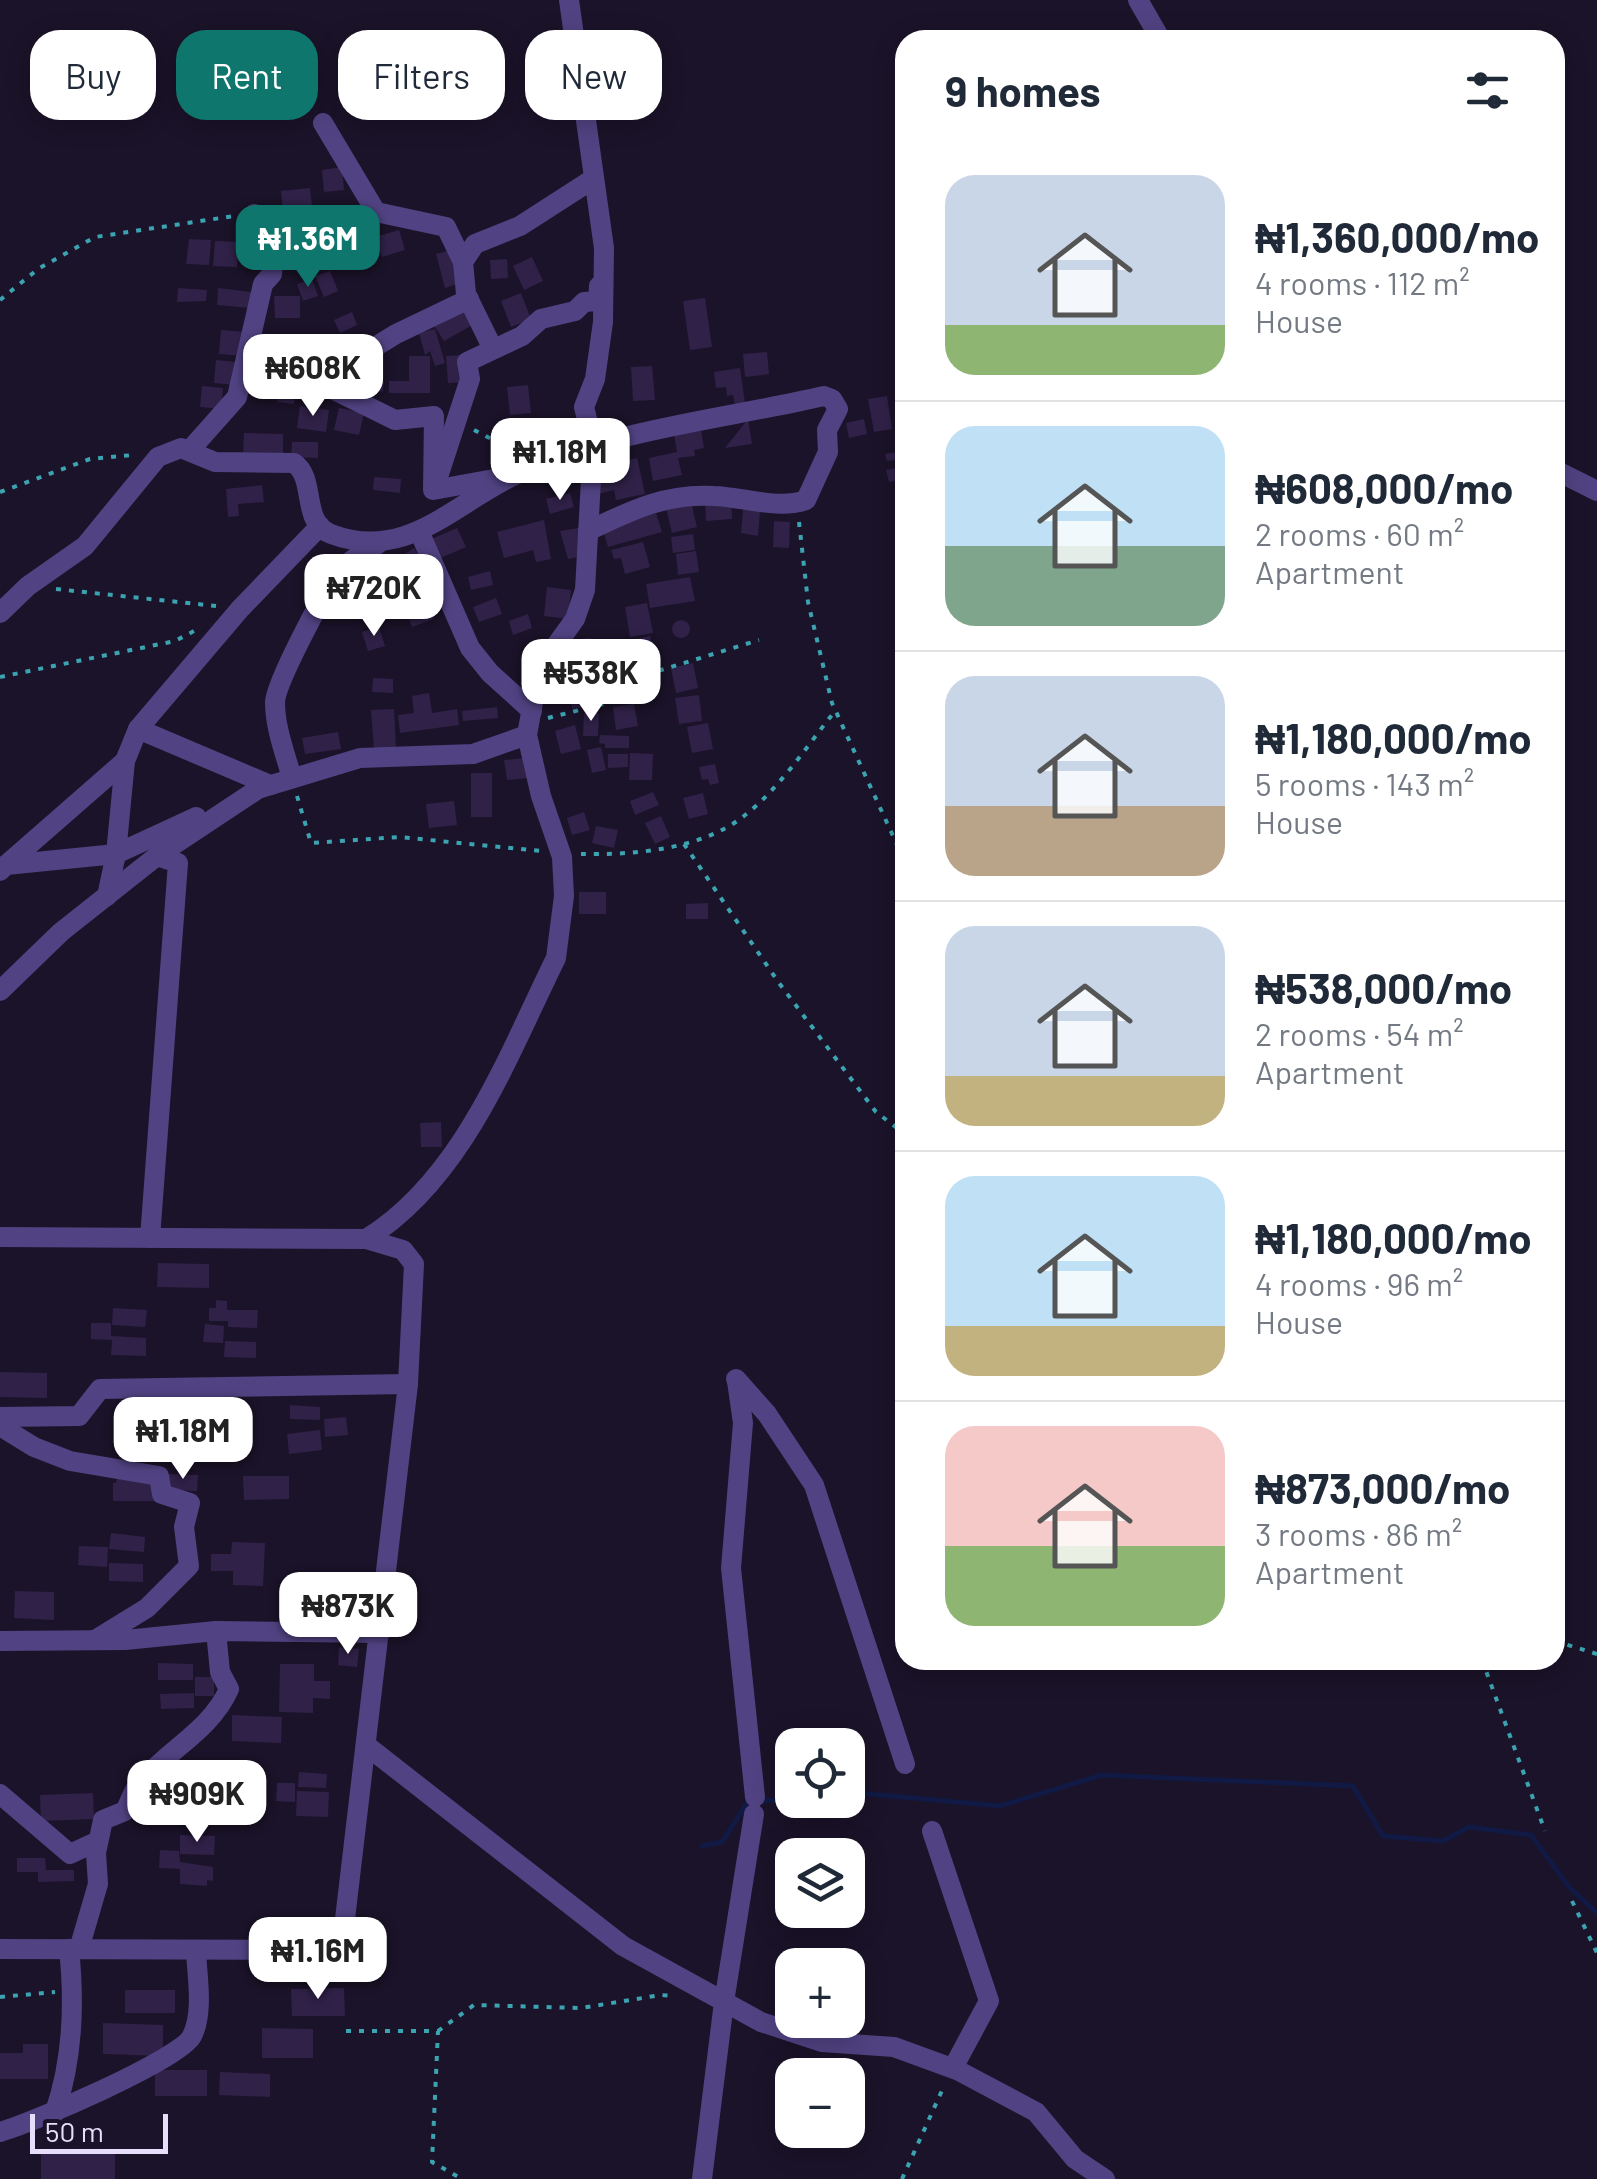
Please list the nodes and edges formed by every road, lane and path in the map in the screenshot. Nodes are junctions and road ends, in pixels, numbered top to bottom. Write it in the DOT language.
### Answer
graph roads {
  1 [pos="570,0"];
  2 [pos="1138,0"];
  3 [pos="1155,30"];
  4 [pos="323,123"];
  5 [pos="593,179"];
  6 [pos="254,214"];
  7 [pos="604,248"];
  8 [pos="463,262"];
  9 [pos="469,299"];
  10 [pos="0,300"];
  11 [pos="493,349"];
  12 [pos="246,366"];
  13 [pos="318,382"];
  14 [pos="456,422"];
  15 [pos="593,443"];
  16 [pos="190,450"];
  17 [pos="158,457"];
  18 [pos="541,464"];
  19 [pos="1565,475"];
  20 [pos="512,476"];
  21 [pos="433,490"];
  22 [pos="1597,490"];
  23 [pos="0,492"];
  24 [pos="798,503"];
  25 [pos="320,526"];
  26 [pos="588,531"];
  27 [pos="419,532"];
  28 [pos="378,544"];
  29 [pos="28,586"];
  30 [pos="240,608"];
  31 [pos="0,613"];
  32 [pos="208,624"];
  33 [pos="760,640"];
  34 [pos="0,677"];
  35 [pos="836,711"];
  36 [pos="529,723"];
  37 [pos="138,730"];
  38 [pos="125,761"];
  39 [pos="292,778"];
  40 [pos="264,787"];
  41 [pos="895,840"];
  42 [pos="684,844"];
  43 [pos="557,852"];
  44 [pos="116,854"];
  45 [pos="574,854"];
  46 [pos="157,856"];
  47 [pos="3,868"];
  48 [pos="107,896"];
  49 [pos="0,991"];
  50 [pos="895,1126"];
  51 [pos="0,1237"];
  52 [pos="150,1238"];
  53 [pos="366,1239"];
  54 [pos="408,1384"];
  55 [pos="0,1416"];
  56 [pos="0,1426"];
  57 [pos="216,1631"];
  58 [pos="380,1633"];
  59 [pos="95,1640"];
  60 [pos="0,1641"];
  61 [pos="1565,1644"];
  62 [pos="1597,1654"];
  63 [pos="1486,1670"];
  64 [pos="368,1746"];
  65 [pos="905,1764"];
  66 [pos="0,1794"];
  67 [pos="1545,1830"];
  68 [pos="932,1831"];
  69 [pos="98,1841"];
  70 [pos="1572,1901"];
  71 [pos="0,1949"];
  72 [pos="74,1949"];
  73 [pos="196,1951"];
  74 [pos="1597,1954"];
  75 [pos="74,1991"];
  76 [pos="676,1996"];
  77 [pos="0,1997"];
  78 [pos="724,2002"];
  79 [pos="438,2031"];
  80 [pos="346,2032"];
  81 [pos="953,2068"];
  82 [pos="54,2112"];
  83 [pos="0,2132"];
  84 [pos="462,2179"];
  85 [pos="702,2179"];
  86 [pos="902,2179"];
  87 [pos="1104,2179"];
  1 -- 5 [label="street"];
  2 -- 3 [label="street"];
  4 -- 8 [label="street"];
  5 -- 7 [label="street"];
  5 -- 8 [label="street"];
  6 -- 10 [label="path"];
  6 -- 12 [label="street"];
  7 -- 11 [label="street"];
  7 -- 15 [label="street"];
  8 -- 9 [label="street"];
  9 -- 11 [label="street"];
  9 -- 13 [label="street"];
  11 -- 14 [label="street"];
  12 -- 13 [label="street"];
  12 -- 16 [label="street"];
  13 -- 21 [label="street"];
  14 -- 18 [label="path"];
  14 -- 21 [label="street"];
  15 -- 18 [label="street"];
  15 -- 24 [label="street"];
  15 -- 26 [label="street"];
  16 -- 17 [label="street"];
  16 -- 25 [label="street"];
  17 -- 23 [label="path"];
  17 -- 29 [label="street"];
  18 -- 20 [label="street"];
  19 -- 22 [label="street"];
  20 -- 21 [label="street"];
  20 -- 27 [label="street"];
  24 -- 26 [label="street"];
  24 -- 35 [label="path"];
  25 -- 28 [label="street"];
  25 -- 30 [label="street"];
  26 -- 36 [label="street"];
  27 -- 28 [label="street"];
  27 -- 36 [label="street"];
  28 -- 39 [label="street"];
  29 -- 30 [label="path"];
  29 -- 31 [label="street"];
  30 -- 37 [label="street"];
  32 -- 34 [label="path"];
  33 -- 36 [label="path"];
  35 -- 41 [label="path"];
  35 -- 42 [label="path"];
  36 -- 39 [label="street"];
  36 -- 53 [label="street"];
  37 -- 38 [label="street"];
  37 -- 40 [label="street"];
  38 -- 44 [label="street"];
  38 -- 47 [label="street"];
  39 -- 40 [label="street"];
  39 -- 43 [label="path"];
  40 -- 44 [label="street"];
  40 -- 46 [label="street"];
  42 -- 45 [label="path"];
  42 -- 50 [label="path"];
  44 -- 47 [label="street"];
  44 -- 48 [label="street"];
  46 -- 48 [label="street"];
  46 -- 52 [label="street"];
  48 -- 49 [label="street"];
  51 -- 52 [label="street"];
  52 -- 53 [label="street"];
  53 -- 54 [label="street"];
  54 -- 55 [label="street"];
  54 -- 58 [label="street"];
  56 -- 59 [label="street"];
  57 -- 58 [label="street"];
  57 -- 59 [label="street"];
  57 -- 69 [label="street"];
  58 -- 64 [label="street"];
  59 -- 60 [label="street"];
  61 -- 62 [label="path"];
  63 -- 67 [label="path"];
  64 -- 73 [label="street"];
  64 -- 78 [label="street"];
  65 -- 78 [label="street"];
  66 -- 69 [label="street"];
  68 -- 81 [label="street"];
  69 -- 72 [label="street"];
  70 -- 74 [label="path"];
  71 -- 72 [label="street"];
  72 -- 73 [label="street"];
  72 -- 75 [label="street"];
  73 -- 82 [label="street"];
  75 -- 77 [label="path"];
  75 -- 82 [label="street"];
  76 -- 79 [label="path"];
  78 -- 81 [label="street"];
  78 -- 85 [label="street"];
  79 -- 80 [label="path"];
  79 -- 84 [label="path"];
  81 -- 86 [label="path"];
  81 -- 87 [label="street"];
  82 -- 83 [label="street"];
}
